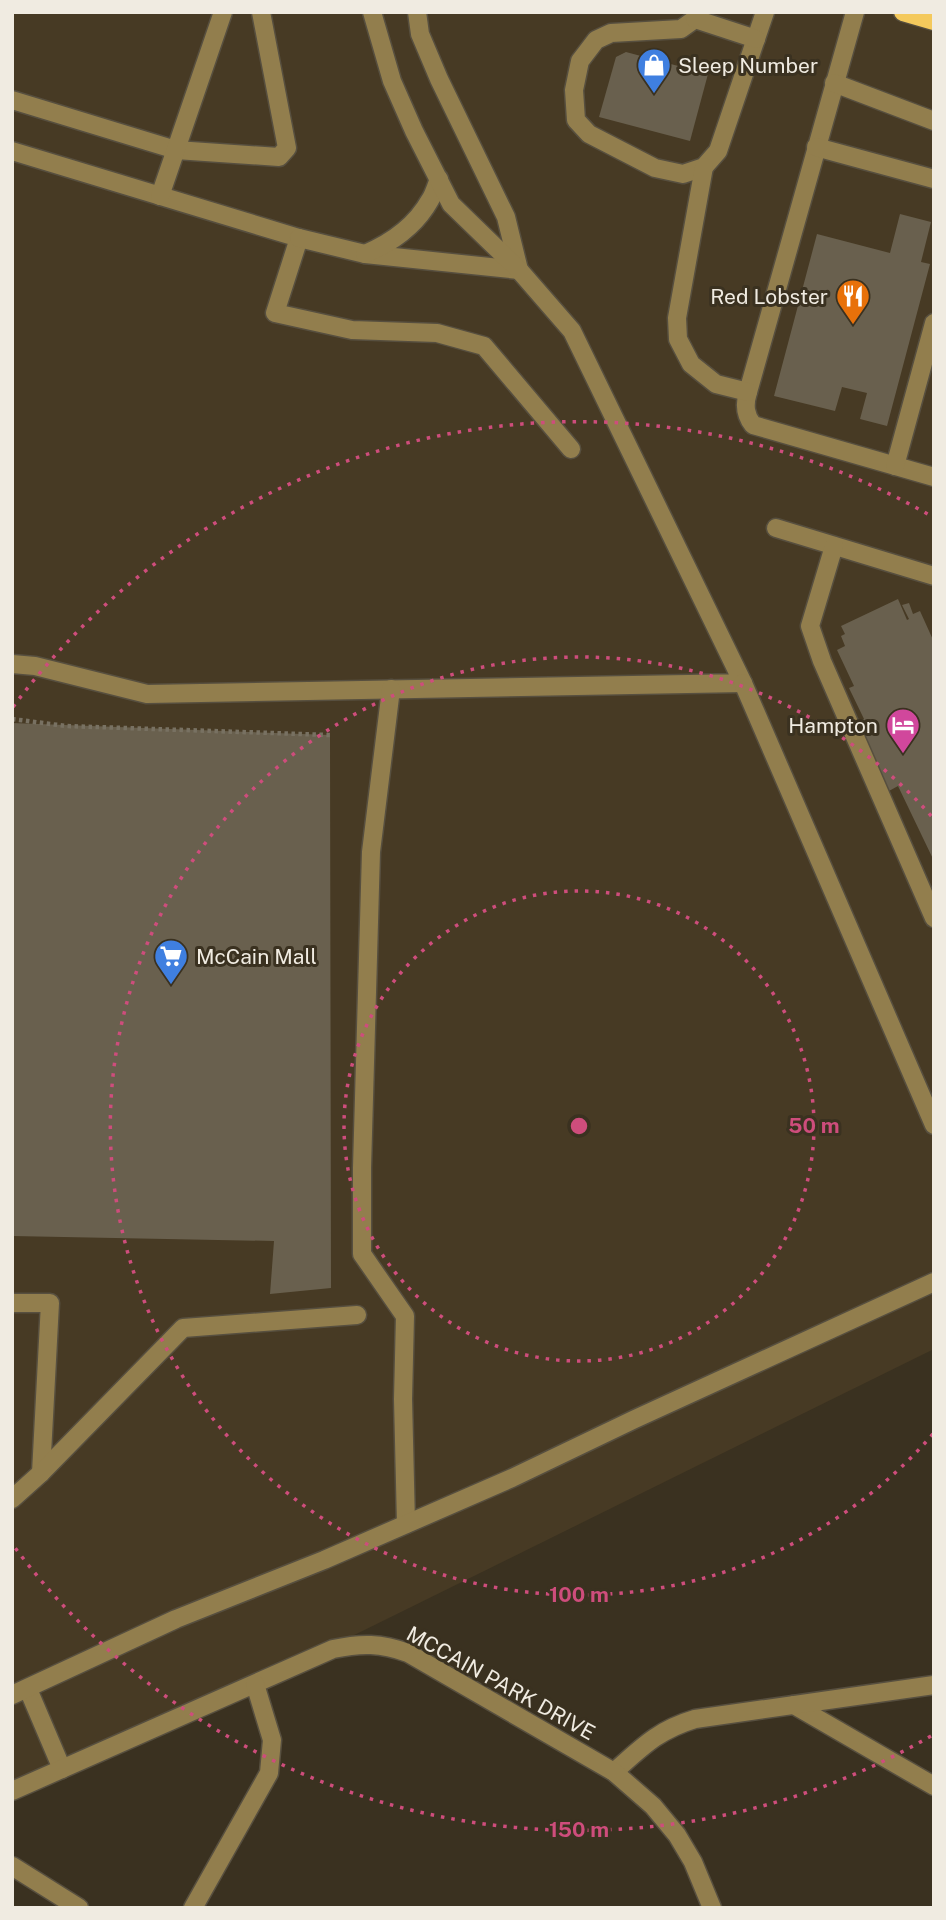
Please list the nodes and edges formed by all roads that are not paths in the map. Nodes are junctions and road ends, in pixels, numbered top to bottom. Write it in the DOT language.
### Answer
graph roads {
  1 [pos="223,12"];
  2 [pos="261,12"];
  3 [pos="372,12"];
  4 [pos="416,12"];
  5 [pos="765,12"];
  6 [pos="855,12"];
  7 [pos="903,12"];
  8 [pos="696,16"];
  9 [pos="934,21"];
  10 [pos="756,39"];
  11 [pos="834,83"];
  12 [pos="12,100"];
  13 [pos="934,121"];
  14 [pos="816,147"];
  15 [pos="176,150"];
  16 [pos="12,151"];
  17 [pos="704,167"];
  18 [pos="439,179"];
  19 [pos="934,179"];
  20 [pos="160,196"];
  21 [pos="299,238"];
  22 [pos="365,254"];
  23 [pos="519,270"];
  24 [pos="934,323"];
  25 [pos="748,392"];
  26 [pos="571,449"];
  27 [pos="895,466"];
  28 [pos="934,477"];
  29 [pos="776,528"];
  30 [pos="834,546"];
  31 [pos="934,576"];
  32 [pos="12,664"];
  33 [pos="743,682"];
  34 [pos="391,689"];
  35 [pos="934,918"];
  36 [pos="934,1125"];
  37 [pos="934,1282"];
  38 [pos="12,1303"];
  39 [pos="357,1315"];
  40 [pos="41,1473"];
  41 [pos="12,1499"];
  42 [pos="406,1524"];
  43 [pos="255,1684"];
  44 [pos="934,1685"];
  45 [pos="20,1692"];
  46 [pos="794,1705"];
  47 [pos="62,1769"];
  48 [pos="614,1772"];
  49 [pos="934,1786"];
  50 [pos="12,1791"];
  51 [pos="12,1867"];
  52 [pos="79,1908"];
  53 [pos="193,1908"];
  54 [pos="712,1908"];
  1 -- 15 [label="street"];
  2 -- 15 [label="street"];
  3 -- 18 [label="street"];
  4 -- 23 [label="street"];
  5 -- 10 [label="street"];
  6 -- 11 [label="street"];
  7 -- 9 [label="main road"];
  8 -- 10 [label="street"];
  8 -- 17 [label="street"];
  10 -- 17 [label="street"];
  11 -- 13 [label="street"];
  11 -- 14 [label="street"];
  12 -- 15 [label="street"];
  14 -- 19 [label="street"];
  14 -- 25 [label="street"];
  15 -- 20 [label="street"];
  16 -- 20 [label="street"];
  17 -- 25 [label="street"];
  18 -- 22 [label="street"];
  18 -- 23 [label="street"];
  20 -- 21 [label="street"];
  21 -- 22 [label="street"];
  21 -- 26 [label="street"];
  22 -- 23 [label="street"];
  23 -- 33 [label="street"];
  24 -- 27 [label="street"];
  25 -- 27 [label="street"];
  27 -- 28 [label="street"];
  29 -- 30 [label="street"];
  30 -- 31 [label="street"];
  30 -- 35 [label="street"];
  32 -- 34 [label="street"];
  33 -- 34 [label="street"];
  33 -- 36 [label="street"];
  34 -- 42 [label="street"];
  37 -- 42 [label="street"];
  38 -- 40 [label="street"];
  39 -- 40 [label="street"];
  40 -- 41 [label="street"];
  42 -- 45 [label="street"];
  43 -- 47 [label="street, MCCAIN PARK DRIVE"];
  43 -- 48 [label="street, MCCAIN PARK DRIVE"];
  43 -- 53 [label="street"];
  44 -- 46 [label="street"];
  45 -- 47 [label="street"];
  46 -- 48 [label="street"];
  46 -- 49 [label="street"];
  47 -- 50 [label="street, MCCAIN PARK DRIVE"];
  48 -- 54 [label="street, MCCAIN PARK DRIVE"];
  51 -- 52 [label="street"];
}
